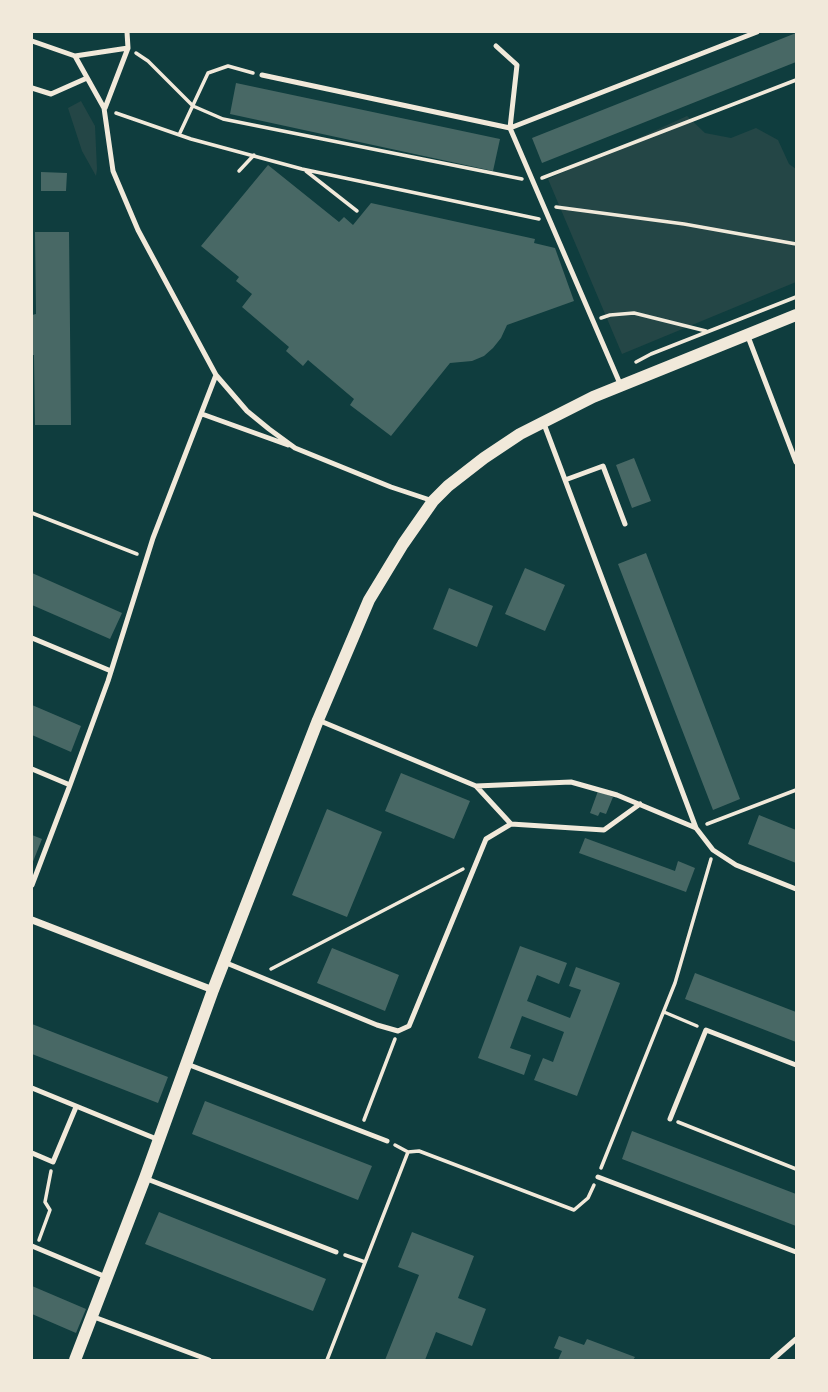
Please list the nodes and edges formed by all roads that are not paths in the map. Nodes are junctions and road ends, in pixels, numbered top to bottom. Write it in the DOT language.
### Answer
graph roads {
  1 [pos="127,32"];
  2 [pos="757,32"];
  3 [pos="32,41"];
  4 [pos="496,46"];
  5 [pos="128,47"];
  6 [pos="75,56"];
  7 [pos="262,75"];
  8 [pos="87,78"];
  9 [pos="32,88"];
  10 [pos="104,108"];
  11 [pos="510,128"];
  12 [pos="796,315"];
  13 [pos="747,334"];
  14 [pos="216,375"];
  15 [pos="621,386"];
  16 [pos="202,414"];
  17 [pos="543,421"];
  18 [pos="295,448"];
  19 [pos="796,462"];
  20 [pos="565,480"];
  21 [pos="433,501"];
  22 [pos="625,524"];
  23 [pos="32,638"];
  24 [pos="111,671"];
  25 [pos="318,720"];
  26 [pos="32,769"];
  27 [pos="70,785"];
  28 [pos="476,786"];
  29 [pos="640,804"];
  30 [pos="511,824"];
  31 [pos="696,828"];
  32 [pos="32,885"];
  33 [pos="796,889"];
  34 [pos="32,920"];
  35 [pos="223,962"];
  36 [pos="213,990"];
  37 [pos="186,1064"];
  38 [pos="796,1065"];
  39 [pos="32,1088"];
  40 [pos="76,1107"];
  41 [pos="670,1119"];
  42 [pos="159,1140"];
  43 [pos="387,1141"];
  44 [pos="32,1153"];
  45 [pos="598,1177"];
  46 [pos="145,1178"];
  47 [pos="34,1247"];
  48 [pos="336,1252"];
  49 [pos="796,1252"];
  50 [pos="107,1278"];
  51 [pos="93,1317"];
  52 [pos="796,1339"];
  53 [pos="75,1360"];
  54 [pos="209,1360"];
  55 [pos="772,1360"];
  1 -- 5 [label="lane"];
  2 -- 11 [label="lane"];
  3 -- 6 [label="lane"];
  4 -- 11 [label="lane"];
  5 -- 6 [label="lane"];
  5 -- 10 [label="lane"];
  6 -- 8 [label="lane"];
  7 -- 11 [label="lane"];
  8 -- 9 [label="lane"];
  8 -- 10 [label="lane"];
  10 -- 14 [label="lane"];
  11 -- 15 [label="lane"];
  12 -- 13 [label="street"];
  13 -- 15 [label="street"];
  13 -- 19 [label="lane"];
  14 -- 16 [label="lane"];
  14 -- 18 [label="lane"];
  15 -- 17 [label="street"];
  16 -- 18 [label="lane"];
  16 -- 24 [label="lane"];
  17 -- 20 [label="lane"];
  17 -- 21 [label="street"];
  18 -- 21 [label="lane"];
  20 -- 22 [label="lane"];
  20 -- 31 [label="lane"];
  21 -- 25 [label="street"];
  23 -- 24 [label="lane"];
  24 -- 27 [label="lane"];
  25 -- 28 [label="lane"];
  25 -- 35 [label="street"];
  26 -- 27 [label="lane"];
  27 -- 32 [label="lane"];
  28 -- 29 [label="lane"];
  28 -- 30 [label="lane"];
  29 -- 30 [label="lane"];
  29 -- 31 [label="lane"];
  30 -- 35 [label="lane"];
  31 -- 33 [label="lane"];
  34 -- 36 [label="street"];
  35 -- 36 [label="street"];
  36 -- 37 [label="street"];
  37 -- 42 [label="street"];
  37 -- 43 [label="lane"];
  38 -- 41 [label="lane"];
  39 -- 40 [label="lane"];
  40 -- 42 [label="lane"];
  40 -- 44 [label="lane"];
  42 -- 46 [label="street"];
  45 -- 49 [label="lane"];
  46 -- 48 [label="lane"];
  46 -- 50 [label="street"];
  47 -- 50 [label="lane"];
  50 -- 51 [label="street"];
  51 -- 53 [label="street"];
  51 -- 54 [label="lane"];
  52 -- 55 [label="lane"];
}
